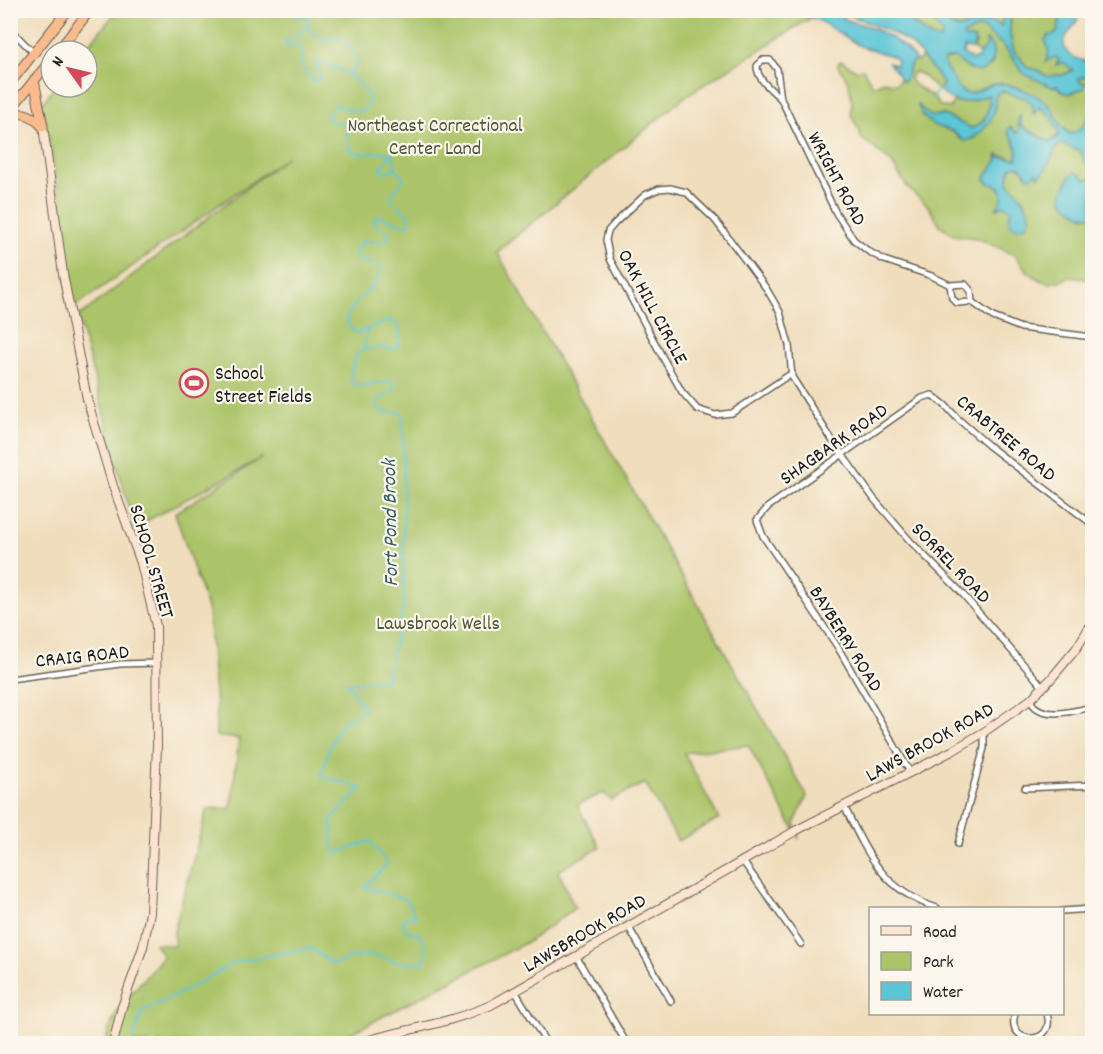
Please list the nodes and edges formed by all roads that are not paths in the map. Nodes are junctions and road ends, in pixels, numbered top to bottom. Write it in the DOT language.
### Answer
graph roads {
  1 [pos="68,10"];
  2 [pos="90,10"];
  3 [pos="10,29"];
  4 [pos="67,39"];
  5 [pos="34,53"];
  6 [pos="39,74"];
  7 [pos="34,80"];
  8 [pos="10,83"];
  9 [pos="781,99"];
  10 [pos="10,110"];
  11 [pos="10,115"];
  12 [pos="43,126"];
  13 [pos="950,285"];
  14 [pos="972,302"];
  15 [pos="1092,337"];
  16 [pos="792,373"];
  17 [pos="931,395"];
  18 [pos="842,454"];
  19 [pos="757,520"];
  20 [pos="1092,524"];
  21 [pos="1092,623"];
  22 [pos="157,663"];
  23 [pos="10,679"];
  24 [pos="1043,687"];
  25 [pos="1030,700"];
  26 [pos="1092,707"];
  27 [pos="984,732"];
  28 [pos="910,772"];
  29 [pos="1092,784"];
  30 [pos="1026,788"];
  31 [pos="844,806"];
  32 [pos="817,819"];
  33 [pos="958,844"];
  34 [pos="742,860"];
  35 [pos="933,907"];
  36 [pos="1092,909"];
  37 [pos="1064,911"];
  38 [pos="628,926"];
  39 [pos="801,944"];
  40 [pos="576,956"];
  41 [pos="515,991"];
  42 [pos="671,1001"];
  43 [pos="1015,1015"];
  44 [pos="1047,1015"];
  45 [pos="373,1042"];
  46 [pos="113,1044"];
  47 [pos="356,1044"];
  48 [pos="547,1044"];
  49 [pos="627,1044"];
  1 -- 5 [label="highway"];
  2 -- 4 [label="highway"];
  3 -- 5 [label="street"];
  5 -- 8 [label="highway"];
  6 -- 7 [label="highway"];
  7 -- 10 [label="highway"];
  7 -- 12 [label="highway"];
  9 -- 9 [label="street, WRIGHT ROAD"];
  9 -- 13 [label="street, WRIGHT ROAD"];
  11 -- 12 [label="highway"];
  12 -- 22 [label="street, SCHOOL STREET"];
  13 -- 14 [label="street, WRIGHT ROAD"];
  13 -- 14 [label="street, WRIGHT ROAD"];
  14 -- 15 [label="street, WRIGHT ROAD"];
  16 -- 16 [label="street, OAK HILL CIRCLE"];
  16 -- 18 [label="street, OAK HILL CIRCLE"];
  17 -- 18 [label="street, SHAGBARK ROAD"];
  17 -- 20 [label="street, CRABTREE ROAD"];
  18 -- 19 [label="street, SHAGBARK ROAD"];
  18 -- 24 [label="street, SORREL ROAD"];
  19 -- 28 [label="street, BAYBERRY ROAD"];
  21 -- 24 [label="street, LAWS BROOK ROAD"];
  22 -- 23 [label="street, CRAIG ROAD"];
  22 -- 46 [label="street, SCHOOL STREET"];
  24 -- 25 [label="street, LAWS BROOK ROAD"];
  25 -- 26 [label="street"];
  25 -- 27 [label="street, LAWS BROOK ROAD"];
  27 -- 28 [label="street, LAWS BROOK ROAD"];
  27 -- 33 [label="street"];
  28 -- 31 [label="street, LAWS BROOK ROAD"];
  29 -- 30 [label="street"];
  31 -- 32 [label="street, LAWS BROOK ROAD"];
  31 -- 35 [label="street"];
  32 -- 34 [label="street, LAWSBROOK ROAD"];
  34 -- 38 [label="street, LAWSBROOK ROAD"];
  34 -- 39 [label="street"];
  36 -- 37 [label="street"];
  38 -- 40 [label="street, LAWSBROOK ROAD"];
  38 -- 42 [label="street"];
  40 -- 41 [label="street, LAWSBROOK ROAD"];
  40 -- 49 [label="street"];
  41 -- 45 [label="street, LAWSBROOK ROAD"];
  41 -- 48 [label="street"];
  43 -- 44 [label="street"];
  45 -- 47 [label="street, LAWSBROOK ROAD"];
}
